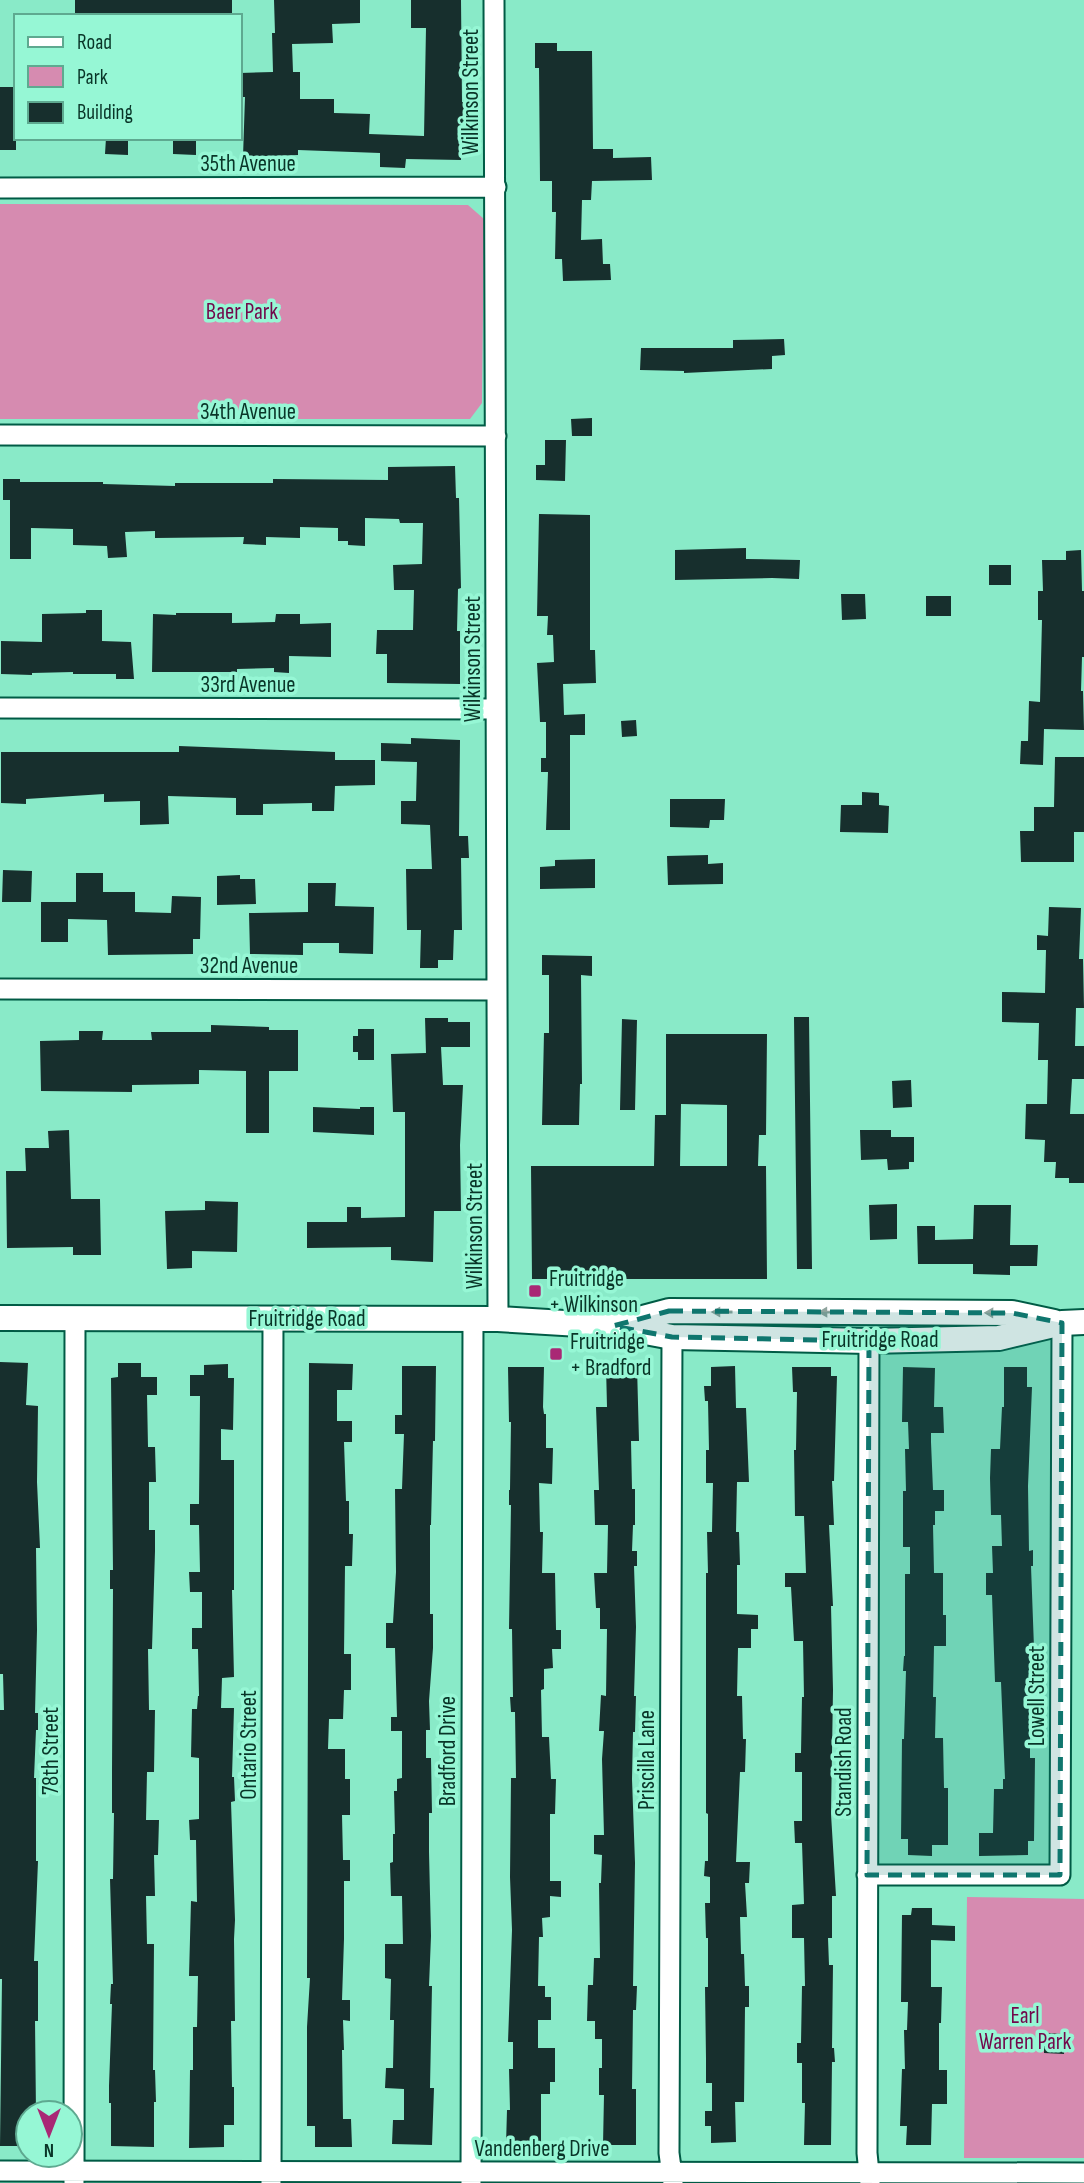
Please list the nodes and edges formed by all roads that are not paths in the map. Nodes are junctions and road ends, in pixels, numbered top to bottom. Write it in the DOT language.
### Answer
graph roads {
  1 [pos="494,0"];
  2 [pos="496,187"];
  3 [pos="0,188"];
  4 [pos="0,435"];
  5 [pos="496,436"];
  6 [pos="0,708"];
  7 [pos="496,709"];
  8 [pos="0,989"];
  9 [pos="497,990"];
  10 [pos="0,1318"];
  11 [pos="75,1318"];
  12 [pos="274,1318"];
  13 [pos="472,1319"];
  14 [pos="498,1319"];
  15 [pos="1073,1323"];
  16 [pos="613,1326"];
  17 [pos="672,1337"];
  18 [pos="869,1341"];
  19 [pos="867,1875"];
  20 [pos="0,2171"];
  21 [pos="74,2177"];
  22 [pos="271,2177"];
  23 [pos="1075,2177"];
  24 [pos="471,2178"];
  25 [pos="672,2178"];
  26 [pos="869,2178"];
  1 -- 2 [label="street, Wilkinson Street"];
  2 -- 3 [label="street, 35th Avenue"];
  2 -- 5 [label="street, Wilkinson Street"];
  4 -- 5 [label="street, 34th Avenue"];
  5 -- 7 [label="street, Wilkinson Street"];
  6 -- 7 [label="street, 33rd Avenue"];
  7 -- 9 [label="street, Wilkinson Street"];
  8 -- 9 [label="street, 32nd Avenue"];
  9 -- 14 [label="street, Wilkinson Street"];
  10 -- 11 [label="main road, Fruitridge Road"];
  11 -- 12 [label="main road, Fruitridge Road"];
  11 -- 21 [label="street, 78th Street"];
  12 -- 13 [label="main road, Fruitridge Road"];
  12 -- 22 [label="street, Ontario Street"];
  13 -- 14 [label="main road, Fruitridge Road"];
  13 -- 24 [label="street, Bradford Drive"];
  14 -- 16 [label="main road, Fruitridge Road"];
  15 -- 16 [label="main road, Fruitridge Road, one-way"];
  15 -- 18 [label="main road, Fruitridge Road"];
  15 -- 19 [label="street, Lowell Street"];
  16 -- 17 [label="main road, Fruitridge Road"];
  17 -- 18 [label="main road, Fruitridge Road"];
  17 -- 25 [label="street, Priscilla Lane"];
  18 -- 19 [label="street, Standish Road"];
  19 -- 26 [label="street, Standish Road"];
  20 -- 21 [label="street, Vandenberg Drive"];
  21 -- 22 [label="street, Vandenberg Drive"];
  22 -- 24 [label="street, Vandenberg Drive"];
  23 -- 26 [label="street, Vandenberg Drive"];
  24 -- 25 [label="street, Vandenberg Drive"];
  25 -- 26 [label="street, Vandenberg Drive"];
}
